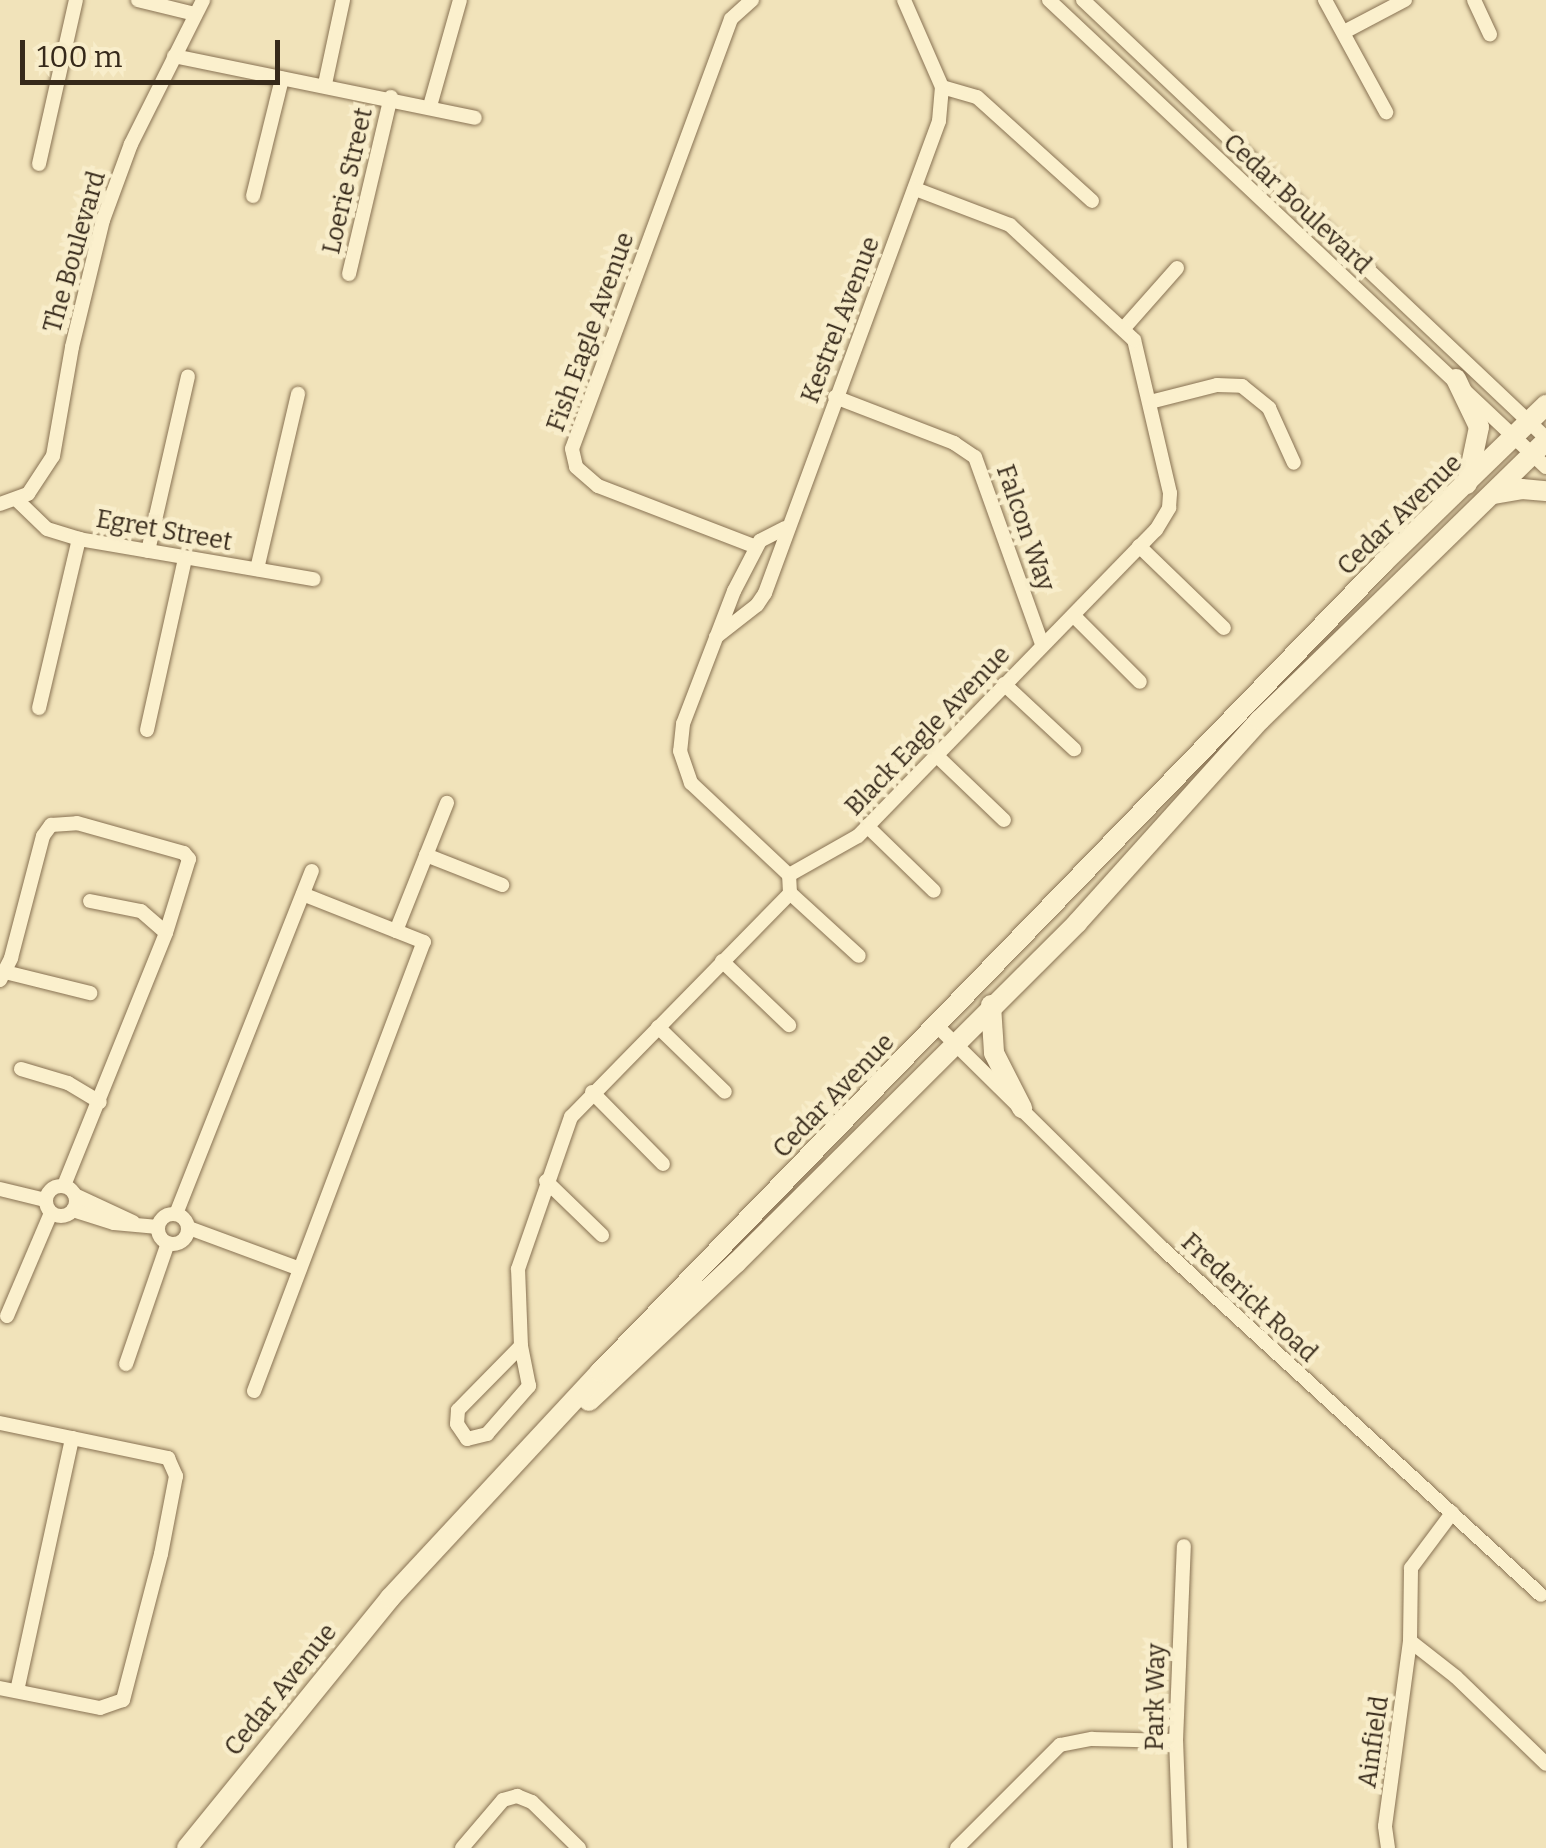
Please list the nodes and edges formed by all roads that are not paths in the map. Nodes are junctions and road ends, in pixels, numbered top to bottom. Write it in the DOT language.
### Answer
graph roads {
  1 [pos="76,0"];
  2 [pos="138,0"];
  3 [pos="342,0"];
  4 [pos="460,0"];
  5 [pos="752,0"];
  6 [pos="904,0"];
  7 [pos="1048,0"];
  8 [pos="1084,0"];
  9 [pos="1325,0"];
  10 [pos="1406,0"];
  11 [pos="1474,0"];
  12 [pos="199,7"];
  13 [pos="1344,32"];
  14 [pos="1490,35"];
  15 [pos="1142,54"];
  16 [pos="174,56"];
  17 [pos="1124,72"];
  18 [pos="282,79"];
  19 [pos="325,84"];
  20 [pos="942,87"];
  21 [pos="391,98"];
  22 [pos="430,106"];
  23 [pos="1386,112"];
  24 [pos="475,118"];
  25 [pos="39,164"];
  26 [pos="914,189"];
  27 [pos="253,196"];
  28 [pos="1092,201"];
  29 [pos="1177,268"];
  30 [pos="349,274"];
  31 [pos="1124,328"];
  32 [pos="188,377"];
  33 [pos="1456,379"];
  34 [pos="298,394"];
  35 [pos="835,397"];
  36 [pos="1150,402"];
  37 [pos="1516,437"];
  38 [pos="1541,438"];
  39 [pos="1294,462"];
  40 [pos="1466,486"];
  41 [pos="1546,491"];
  42 [pos="1489,496"];
  43 [pos="18,501"];
  44 [pos="0,504"];
  45 [pos="786,528"];
  46 [pos="79,539"];
  47 [pos="1140,546"];
  48 [pos="756,547"];
  49 [pos="148,551"];
  50 [pos="185,560"];
  51 [pos="256,569"];
  52 [pos="314,579"];
  53 [pos="1074,616"];
  54 [pos="1224,628"];
  55 [pos="716,637"];
  56 [pos="1042,644"];
  57 [pos="1140,682"];
  58 [pos="1004,684"];
  59 [pos="40,708"];
  60 [pos="147,730"];
  61 [pos="1074,749"];
  62 [pos="936,755"];
  63 [pos="447,803"];
  64 [pos="1004,820"];
  65 [pos="868,826"];
  66 [pos="426,856"];
  67 [pos="312,870"];
  68 [pos="789,875"];
  69 [pos="502,884"];
  70 [pos="934,891"];
  71 [pos="790,893"];
  72 [pos="303,894"];
  73 [pos="90,901"];
  74 [pos="396,931"];
  75 [pos="166,933"];
  76 [pos="858,956"];
  77 [pos="722,961"];
  78 [pos="2,976"];
  79 [pos="90,993"];
  80 [pos="991,1004"];
  81 [pos="936,1025"];
  82 [pos="658,1026"];
  83 [pos="789,1026"];
  84 [pos="952,1043"];
  85 [pos="21,1069"];
  86 [pos="592,1092"];
  87 [pos="726,1092"];
  88 [pos="100,1102"];
  89 [pos="1022,1108"];
  90 [pos="662,1164"];
  91 [pos="546,1181"];
  92 [pos="0,1188"];
  93 [pos="70,1197"];
  94 [pos="48,1206"];
  95 [pos="176,1214"];
  96 [pos="158,1227"];
  97 [pos="188,1228"];
  98 [pos="602,1235"];
  99 [pos="168,1244"];
  100 [pos="300,1268"];
  101 [pos="7,1316"];
  102 [pos="521,1346"];
  103 [pos="126,1364"];
  104 [pos="254,1391"];
  105 [pos="0,1424"];
  106 [pos="72,1438"];
  107 [pos="1452,1513"];
  108 [pos="1184,1546"];
  109 [pos="1541,1595"];
  110 [pos="1410,1640"];
  111 [pos="0,1688"];
  112 [pos="17,1691"];
  113 [pos="1176,1741"];
  114 [pos="1546,1764"];
  115 [pos="188,1848"];
  116 [pos="202,1848"];
  117 [pos="462,1848"];
  118 [pos="579,1848"];
  119 [pos="957,1848"];
  120 [pos="1180,1848"];
  121 [pos="1388,1848"];
  1 -- 25 [label="street"];
  2 -- 12 [label="street"];
  3 -- 19 [label="street"];
  4 -- 22 [label="street"];
  5 -- 48 [label="street, Fish Eagle Avenue"];
  6 -- 20 [label="street"];
  7 -- 17 [label="street, Cedar Boulevard"];
  8 -- 15 [label="street, Cedar Boulevard"];
  9 -- 13 [label="street"];
  10 -- 13 [label="street"];
  11 -- 14 [label="street"];
  12 -- 16 [label="street, The Boulevard"];
  13 -- 23 [label="street"];
  15 -- 17 [label="street"];
  15 -- 38 [label="street, Cedar Boulevard"];
  16 -- 18 [label="street"];
  16 -- 43 [label="street, The Boulevard"];
  17 -- 33 [label="street, Cedar Boulevard"];
  18 -- 19 [label="street"];
  18 -- 27 [label="street"];
  19 -- 21 [label="street"];
  20 -- 26 [label="street, Kestrel Avenue"];
  20 -- 28 [label="street"];
  21 -- 22 [label="street"];
  21 -- 30 [label="street, Loerie Street"];
  22 -- 24 [label="street"];
  26 -- 31 [label="street, Black Eagle Avenue"];
  26 -- 35 [label="street, Kestrel Avenue"];
  29 -- 31 [label="street"];
  31 -- 36 [label="street, Black Eagle Avenue"];
  32 -- 49 [label="street"];
  33 -- 37 [label="street, Cedar Boulevard"];
  33 -- 40 [label="main road"];
  34 -- 51 [label="street"];
  35 -- 45 [label="street, Kestrel Avenue"];
  35 -- 56 [label="street, Falcon Way"];
  36 -- 39 [label="street"];
  36 -- 47 [label="street, Black Eagle Avenue"];
  37 -- 38 [label="main road, Cedar Avenue"];
  37 -- 40 [label="main road, Cedar Avenue"];
  38 -- 42 [label="main road, Cedar Avenue"];
  40 -- 81 [label="main road, Cedar Avenue"];
  41 -- 42 [label="main road"];
  42 -- 80 [label="main road, Cedar Avenue"];
  43 -- 44 [label="street"];
  43 -- 46 [label="street, Egret Street"];
  45 -- 48 [label="street"];
  45 -- 55 [label="street, Kestrel Avenue"];
  46 -- 49 [label="street, Egret Street"];
  46 -- 59 [label="street"];
  47 -- 53 [label="street, Black Eagle Avenue"];
  47 -- 54 [label="street"];
  48 -- 55 [label="street"];
  49 -- 50 [label="street, Egret Street"];
  50 -- 51 [label="street, Egret Street"];
  50 -- 60 [label="street"];
  51 -- 52 [label="street, Egret Street"];
  53 -- 56 [label="street, Black Eagle Avenue"];
  53 -- 57 [label="street"];
  55 -- 68 [label="street"];
  56 -- 58 [label="street, Black Eagle Avenue"];
  58 -- 61 [label="street"];
  58 -- 62 [label="street, Black Eagle Avenue"];
  62 -- 64 [label="street"];
  62 -- 65 [label="street, Black Eagle Avenue"];
  63 -- 66 [label="street"];
  65 -- 68 [label="street, Black Eagle Avenue"];
  65 -- 70 [label="street"];
  66 -- 69 [label="street"];
  66 -- 74 [label="street"];
  67 -- 72 [label="street"];
  68 -- 71 [label="street"];
  71 -- 76 [label="street"];
  71 -- 77 [label="street"];
  72 -- 74 [label="street"];
  72 -- 95 [label="street"];
  73 -- 75 [label="street"];
  74 -- 100 [label="street"];
  75 -- 78 [label="street"];
  75 -- 88 [label="street"];
  77 -- 82 [label="street"];
  77 -- 83 [label="street"];
  78 -- 79 [label="street"];
  80 -- 84 [label="main road, Cedar Avenue"];
  80 -- 89 [label="main road"];
  81 -- 84 [label="street, Frederick Road"];
  81 -- 115 [label="main road, Cedar Avenue"];
  82 -- 86 [label="street"];
  82 -- 87 [label="street"];
  84 -- 89 [label="street, Frederick Road"];
  84 -- 116 [label="main road, Cedar Avenue"];
  85 -- 88 [label="street"];
  86 -- 90 [label="street"];
  86 -- 91 [label="street"];
  88 -- 93 [label="street"];
  89 -- 107 [label="street, Frederick Road"];
  91 -- 98 [label="street"];
  91 -- 102 [label="street"];
  92 -- 94 [label="street"];
  93 -- 94 [label="street"];
  93 -- 94 [label="street"];
  93 -- 96 [label="street"];
  94 -- 101 [label="street"];
  95 -- 96 [label="street"];
  95 -- 97 [label="street"];
  96 -- 99 [label="street"];
  97 -- 99 [label="street"];
  97 -- 100 [label="street"];
  99 -- 103 [label="street"];
  100 -- 104 [label="street"];
  102 -- 102 [label="street"];
  105 -- 106 [label="street"];
  106 -- 112 [label="street"];
  106 -- 112 [label="street"];
  107 -- 109 [label="street, Frederick Road"];
  107 -- 110 [label="street, Ainfield"];
  108 -- 113 [label="street, Park Way"];
  110 -- 114 [label="street"];
  110 -- 121 [label="street, Ainfield"];
  111 -- 112 [label="street"];
  113 -- 119 [label="street"];
  113 -- 120 [label="street, Park Way"];
  117 -- 118 [label="street"];
}
